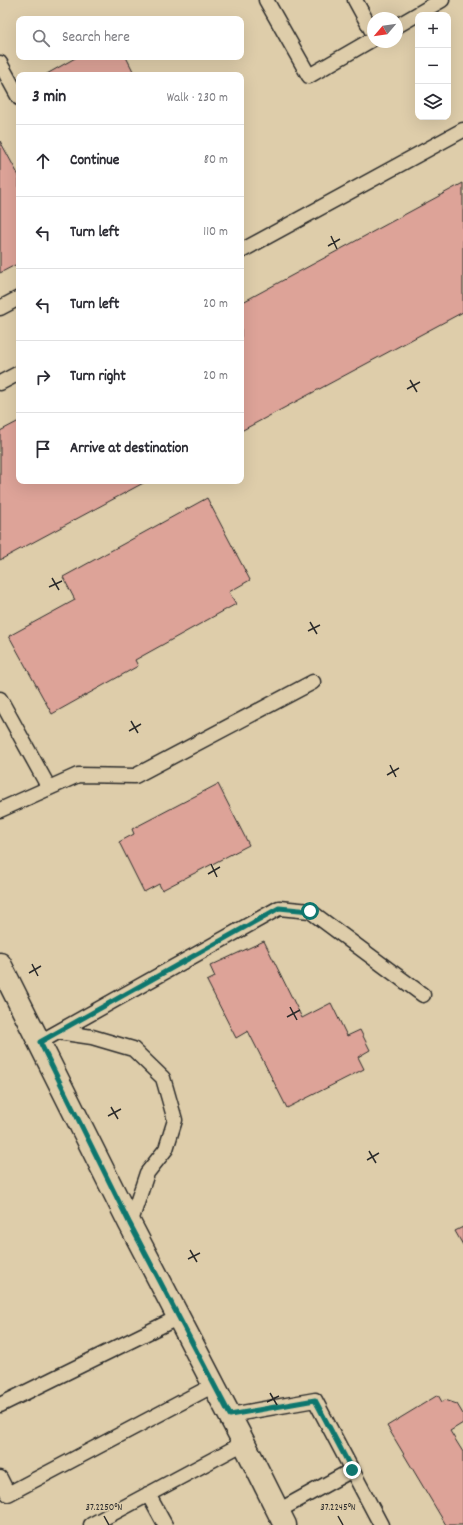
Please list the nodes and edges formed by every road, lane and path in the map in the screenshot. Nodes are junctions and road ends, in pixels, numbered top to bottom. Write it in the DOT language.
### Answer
graph roads {
  1 [pos="266,0"];
  2 [pos="355,0"];
  3 [pos="442,0"];
  4 [pos="367,22"];
  5 [pos="403,23"];
  6 [pos="367,43"];
  7 [pos="0,63"];
  8 [pos="16,92"];
  9 [pos="463,130"];
  10 [pos="244,249"];
  11 [pos="16,300"];
  12 [pos="0,308"];
  13 [pos="16,374"];
  14 [pos="0,383"];
  15 [pos="313,682"];
  16 [pos="0,699"];
  17 [pos="49,788"];
  18 [pos="0,810"];
  19 [pos="0,964"];
  20 [pos="423,995"];
  21 [pos="49,1037"];
  22 [pos="130,1224"];
  23 [pos="179,1317"];
  24 [pos="214,1385"];
  25 [pos="0,1406"];
  26 [pos="230,1415"];
  27 [pos="244,1443"];
  28 [pos="352,1470"];
  29 [pos="0,1478"];
  30 [pos="148,1494"];
  31 [pos="4,1496"];
  32 [pos="281,1518"];
  33 [pos="91,1525"];
  34 [pos="165,1525"];
  35 [pos="381,1525"];
  1 -- 6 [label="lane"];
  2 -- 4 [label="lane"];
  3 -- 5 [label="lane"];
  7 -- 8 [label="lane"];
  9 -- 10 [label="lane"];
  11 -- 12 [label="lane"];
  13 -- 14 [label="lane"];
  15 -- 17 [label="lane"];
  16 -- 17 [label="lane"];
  17 -- 18 [label="lane"];
  19 -- 21 [label="main road"];
  20 -- 21 [label="lane"];
  21 -- 22 [label="main road"];
  21 -- 22 [label="lane"];
  22 -- 23 [label="main road"];
  23 -- 24 [label="main road"];
  23 -- 25 [label="lane"];
  24 -- 26 [label="main road"];
  24 -- 31 [label="lane"];
  26 -- 27 [label="main road"];
  26 -- 28 [label="lane"];
  27 -- 30 [label="lane"];
  27 -- 32 [label="main road"];
  28 -- 32 [label="lane"];
  28 -- 35 [label="lane"];
  29 -- 31 [label="lane"];
  30 -- 33 [label="lane"];
  30 -- 34 [label="lane"];
}
